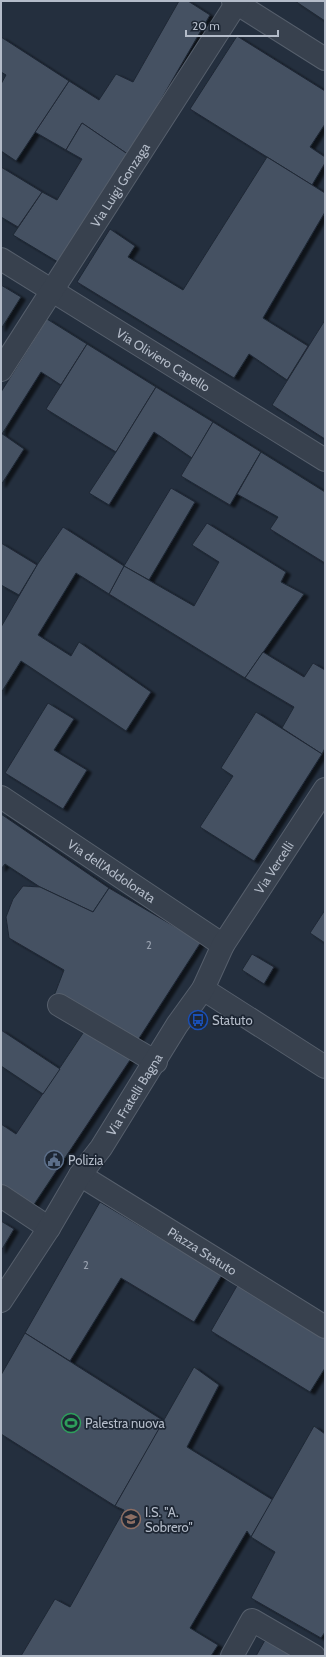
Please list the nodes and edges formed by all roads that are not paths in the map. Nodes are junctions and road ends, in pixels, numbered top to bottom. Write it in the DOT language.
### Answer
graph roads {
  1 [pos="236,2"];
  2 [pos="325,59"];
  3 [pos="1,259"];
  4 [pos="52,290"];
  5 [pos="1,370"];
  6 [pos="325,460"];
  7 [pos="325,789"];
  8 [pos="1,797"];
  9 [pos="223,945"];
  10 [pos="203,989"];
  11 [pos="59,1005"];
  12 [pos="156,1062"];
  13 [pos="325,1067"];
  14 [pos="80,1175"];
  15 [pos="1,1196"];
  16 [pos="49,1228"];
  17 [pos="1,1301"];
  18 [pos="325,1327"];
  19 [pos="232,1656"];
  20 [pos="314,1656"];
  1 -- 2 [label="street"];
  1 -- 4 [label="street, Via Luigi Gonzaga"];
  3 -- 4 [label="street, Via Oliviero Capello"];
  4 -- 5 [label="street, Via Luigi Gonzaga"];
  4 -- 6 [label="street, Via Oliviero Capello"];
  7 -- 9 [label="street, Via Vercelli"];
  8 -- 9 [label="street, Via dell'Addolorata"];
  9 -- 10 [label="street, Via Fratelli Bagna"];
  10 -- 12 [label="street, Via Fratelli Bagna"];
  10 -- 13 [label="street"];
  11 -- 12 [label="street"];
  12 -- 14 [label="street, Via Fratelli Bagna"];
  14 -- 16 [label="street, Via Fratelli Bagna"];
  14 -- 18 [label="street, Piazza Statuto"];
  15 -- 16 [label="street"];
  16 -- 17 [label="street, Via Fratelli Bagna"];
  19 -- 20 [label="street"];
}
